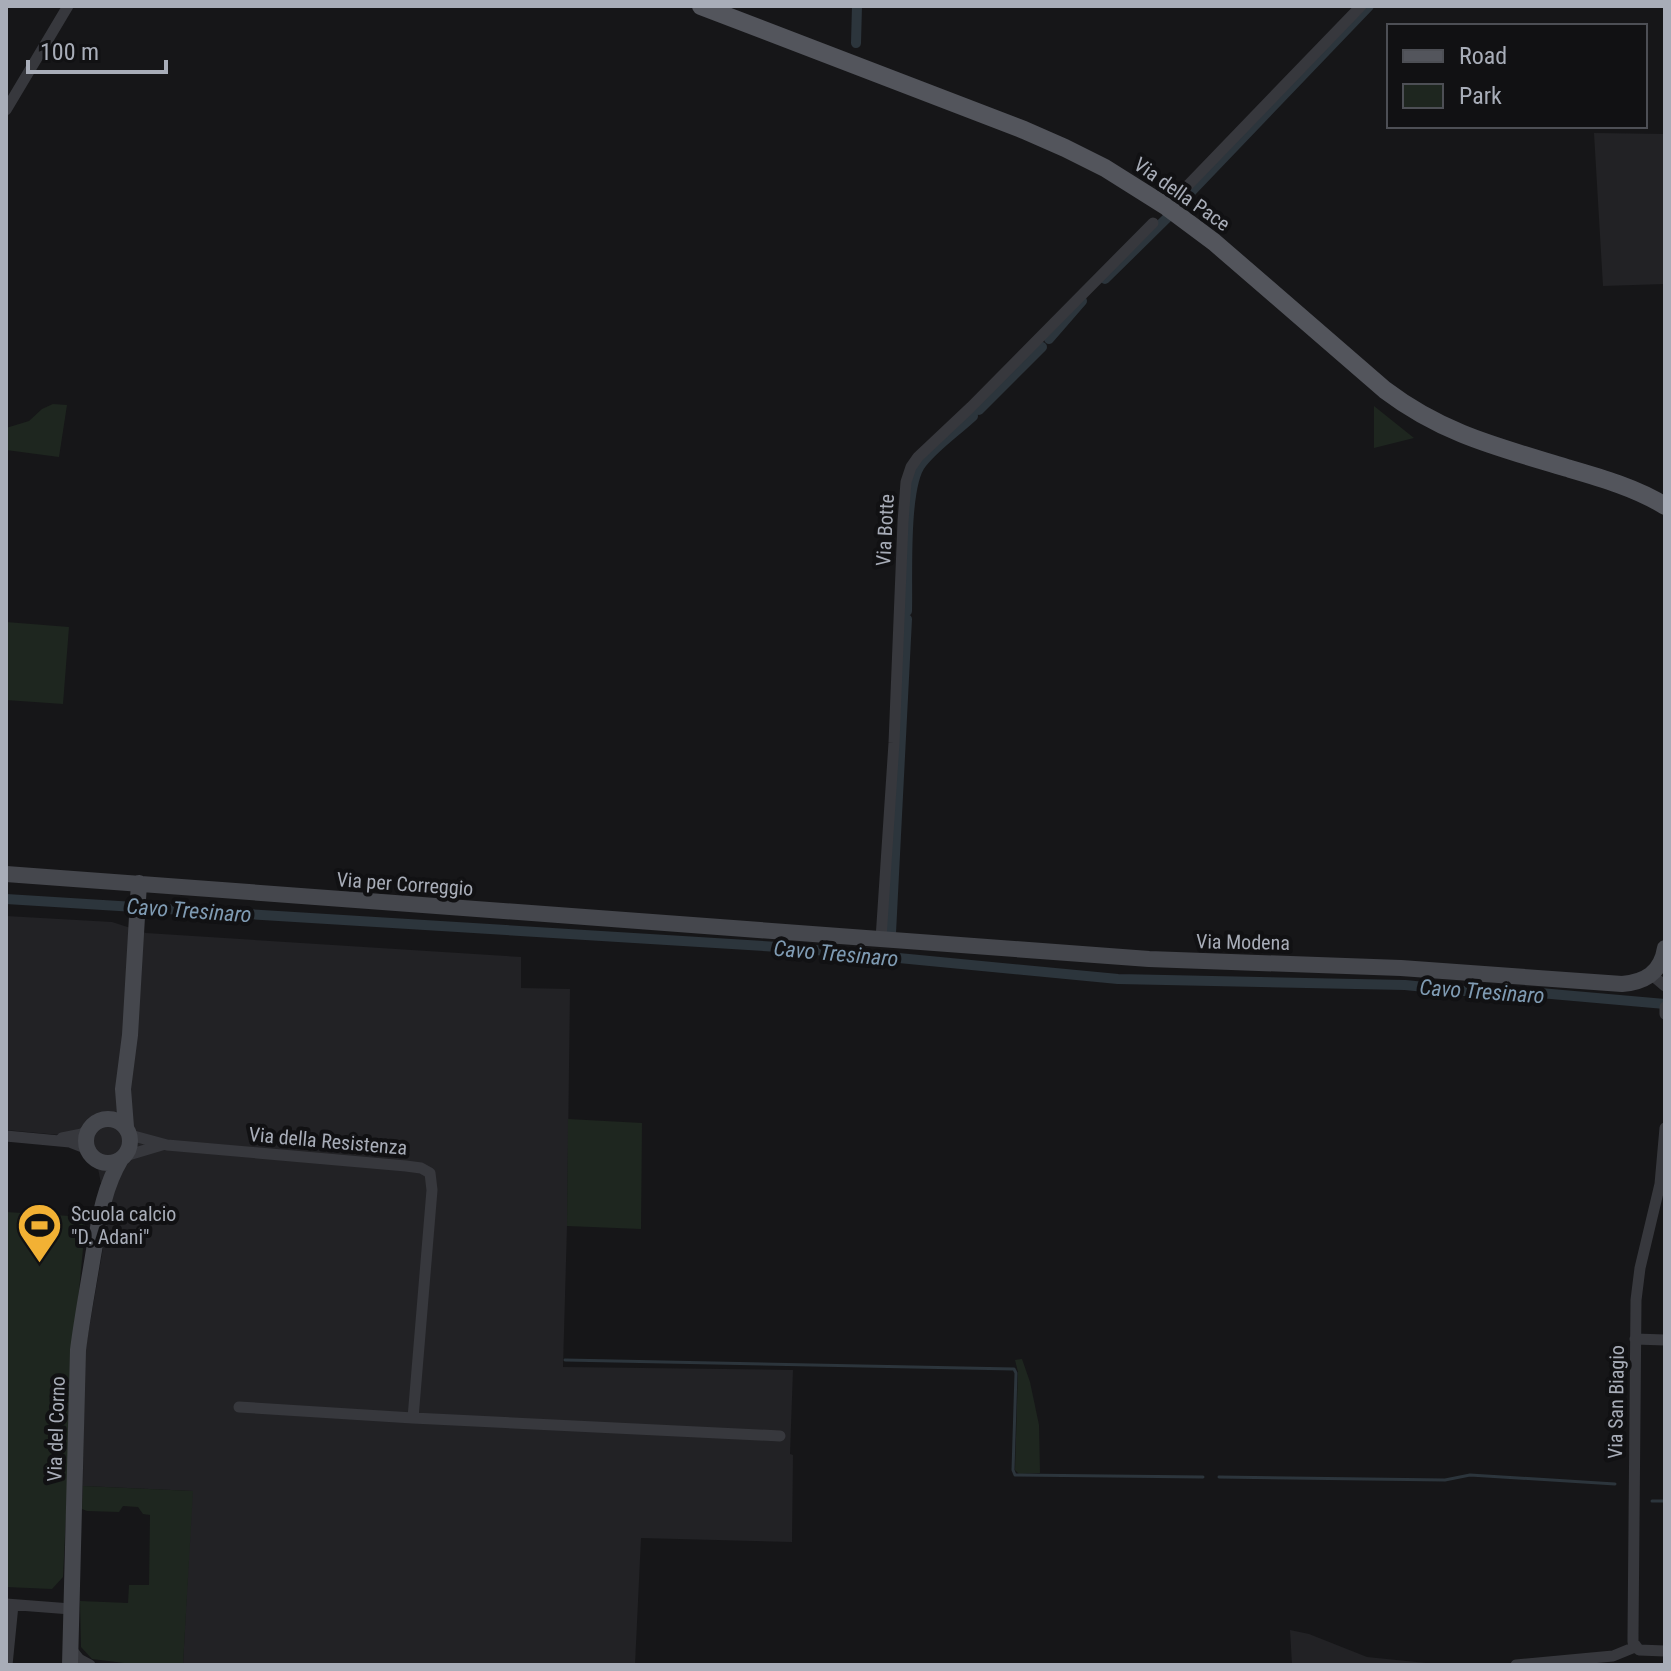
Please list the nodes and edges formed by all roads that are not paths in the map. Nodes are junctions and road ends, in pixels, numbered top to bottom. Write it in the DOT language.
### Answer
graph roads {
  1 [pos="68,6"];
  2 [pos="701,6"];
  3 [pos="1361,6"];
  4 [pos="6,110"];
  5 [pos="1167,207"];
  6 [pos="1153,223"];
  7 [pos="1601,478"];
  8 [pos="1665,490"];
  9 [pos="1665,506"];
  10 [pos="6,874"];
  11 [pos="139,889"];
  12 [pos="801,933"];
  13 [pos="881,939"];
  14 [pos="1665,948"];
  15 [pos="1662,984"];
  16 [pos="1665,1007"];
  17 [pos="1665,1014"];
  18 [pos="125,1071"];
  19 [pos="98,1122"];
  20 [pos="1665,1128"];
  21 [pos="128,1131"];
  22 [pos="6,1136"];
  23 [pos="53,1139"];
  24 [pos="167,1145"];
  25 [pos="90,1153"];
  26 [pos="123,1158"];
  27 [pos="104,1197"];
  28 [pos="1635,1339"];
  29 [pos="1665,1340"];
  30 [pos="239,1407"];
  31 [pos="413,1418"];
  32 [pos="780,1436"];
  33 [pos="9,1604"];
  34 [pos="71,1609"];
  35 [pos="1635,1647"];
  36 [pos="1665,1651"];
  37 [pos="70,1657"];
  38 [pos="7,1665"];
  39 [pos="90,1665"];
  40 [pos="1516,1665"];
  1 -- 4 [label="street"];
  2 -- 5 [label="main road, Via della Pace"];
  3 -- 5 [label="street"];
  5 -- 7 [label="main road, Via della Pace"];
  6 -- 13 [label="street, Via Botte"];
  7 -- 8 [label="main road, Via della Pace"];
  7 -- 9 [label="main road, Via della Pace"];
  10 -- 11 [label="street, Via per Correggio"];
  11 -- 12 [label="street, Via per Correggio"];
  11 -- 18 [label="street, Via del Corno"];
  12 -- 13 [label="street, Via Modena"];
  13 -- 15 [label="street, Via Modena"];
  14 -- 15 [label="street, Via Modena"];
  16 -- 17 [label="street"];
  18 -- 19 [label="street, Via del Corno"];
  18 -- 21 [label="street, Via del Corno"];
  19 -- 21 [label="street"];
  19 -- 23 [label="street"];
  19 -- 25 [label="street, Via del Corno"];
  20 -- 28 [label="street, Via San Biagio"];
  21 -- 24 [label="street, Via della Resistenza"];
  21 -- 26 [label="street, Via del Corno"];
  22 -- 23 [label="street"];
  23 -- 25 [label="street"];
  24 -- 26 [label="street, Via della Resistenza"];
  24 -- 31 [label="street, Via della Resistenza"];
  25 -- 26 [label="street"];
  25 -- 27 [label="street, Via del Corno"];
  26 -- 27 [label="street, Via del Corno"];
  27 -- 34 [label="street, Via del Corno"];
  28 -- 29 [label="street"];
  28 -- 35 [label="street, Via San Biagio"];
  30 -- 31 [label="street"];
  31 -- 32 [label="street"];
  33 -- 34 [label="street"];
  33 -- 38 [label="street"];
  34 -- 37 [label="street, Via del Corno"];
  35 -- 36 [label="street"];
  35 -- 40 [label="street"];
  37 -- 39 [label="street"];
}
